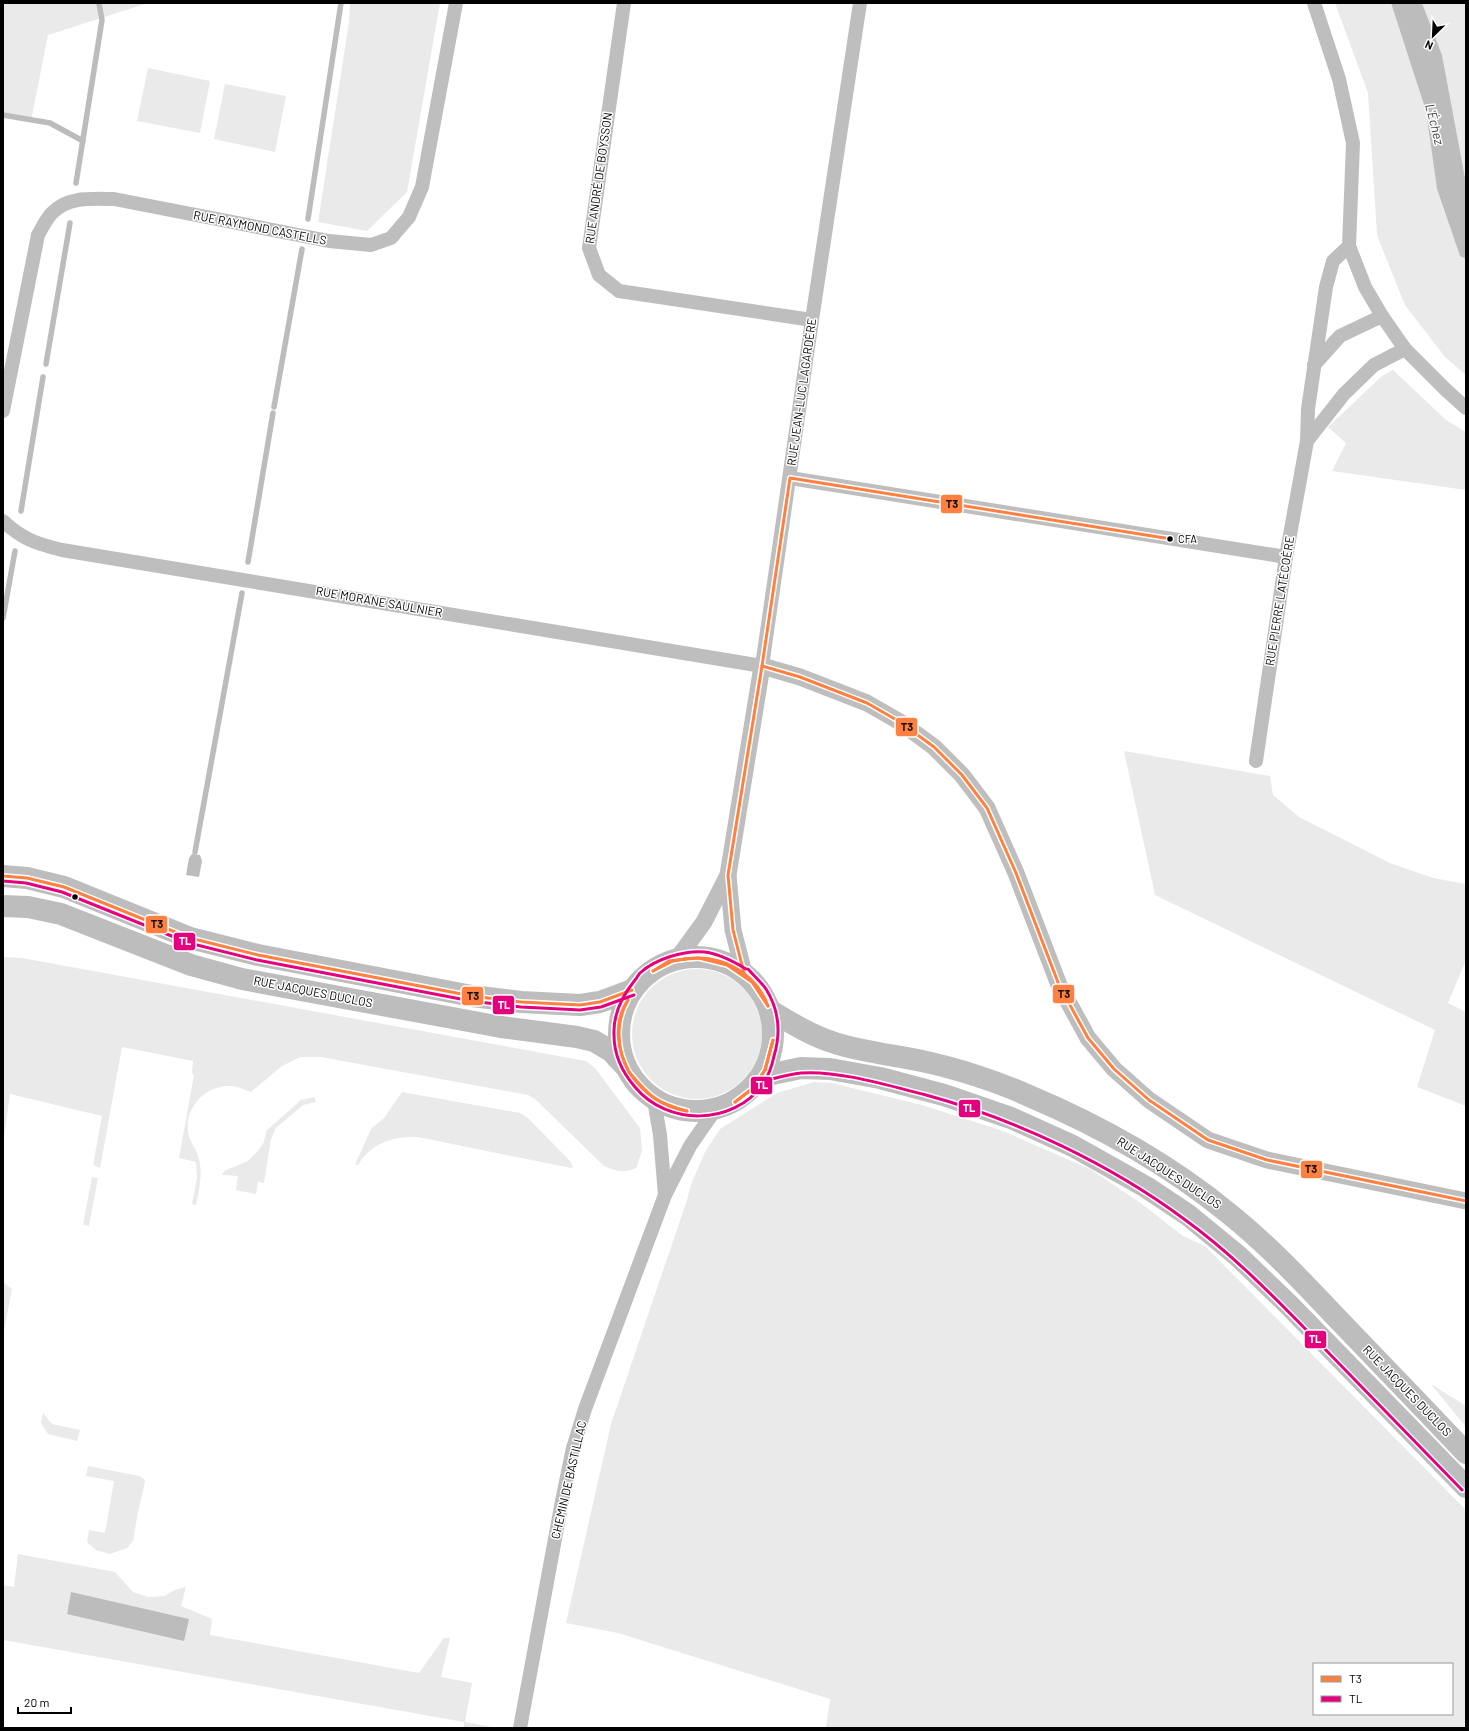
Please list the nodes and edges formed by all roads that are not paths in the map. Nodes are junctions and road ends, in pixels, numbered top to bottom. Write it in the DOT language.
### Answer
graph roads {
  1 [pos="456,3"];
  2 [pos="624,3"];
  3 [pos="860,3"];
  4 [pos="1314,3"];
  5 [pos="1349,246"];
  6 [pos="1382,316"];
  7 [pos="812,320"];
  8 [pos="1404,349"];
  9 [pos="7,363"];
  10 [pos="1314,365"];
  11 [pos="1466,408"];
  12 [pos="3,410"];
  13 [pos="1307,441"];
  14 [pos="790,478"];
  15 [pos="3,520"];
  16 [pos="1286,557"];
  17 [pos="762,666"];
  18 [pos="1256,761"];
  19 [pos="728,875"];
  20 [pos="3,876"];
  21 [pos="3,906"];
  22 [pos="677,959"];
  23 [pos="744,973"];
  24 [pos="632,990"];
  25 [pos="771,1011"];
  26 [pos="624,1064"];
  27 [pos="762,1076"];
  28 [pos="654,1100"];
  29 [pos="716,1110"];
  30 [pos="665,1195"];
  31 [pos="1466,1201"];
  32 [pos="1466,1452"];
  33 [pos="1466,1488"];
  34 [pos="520,1728"];
  1 -- 9 [label="street, RUE RAYMOND CASTELLS"];
  2 -- 7 [label="street, RUE ANDRÉ DE BOYSSON"];
  3 -- 7 [label="street, RUE JEAN-LUC LAGARDÈRE"];
  4 -- 5 [label="street"];
  5 -- 6 [label="street"];
  5 -- 10 [label="street, RUE PIERRE LATÉCOÈRE"];
  6 -- 8 [label="street"];
  6 -- 10 [label="street"];
  7 -- 14 [label="street, RUE JEAN-LUC LAGARDÈRE"];
  8 -- 11 [label="street"];
  8 -- 13 [label="street, RUE PIERRE LATÉCOÈRE"];
  9 -- 12 [label="street"];
  10 -- 13 [label="street, RUE PIERRE LATÉCOÈRE"];
  13 -- 16 [label="street, RUE PIERRE LATÉCOÈRE"];
  14 -- 16 [label="street"];
  14 -- 17 [label="street, RUE JEAN-LUC LAGARDÈRE"];
  15 -- 17 [label="street, RUE MORANE SAULNIER"];
  16 -- 18 [label="street, RUE PIERRE LATÉCOÈRE"];
  17 -- 19 [label="street, RUE JEAN-LUC LAGARDÈRE"];
  17 -- 31 [label="street"];
  19 -- 22 [label="street, RUE JEAN-LUC LAGARDÈRE"];
  19 -- 23 [label="street, RUE JEAN-LUC LAGARDÈRE"];
  20 -- 24 [label="main road"];
  21 -- 26 [label="main road, RUE JACQUES DUCLOS"];
  22 -- 23 [label="main road"];
  22 -- 24 [label="main road"];
  23 -- 25 [label="main road"];
  24 -- 26 [label="main road"];
  25 -- 27 [label="main road"];
  25 -- 32 [label="main road, RUE JACQUES DUCLOS"];
  26 -- 28 [label="main road"];
  27 -- 29 [label="main road"];
  27 -- 33 [label="main road, RUE JACQUES DUCLOS"];
  28 -- 29 [label="main road"];
  28 -- 30 [label="street, CHEMIN DE BASTILLAC"];
  29 -- 30 [label="street, CHEMIN DE BASTILLAC"];
  30 -- 34 [label="street, CHEMIN DE BASTILLAC"];
}
